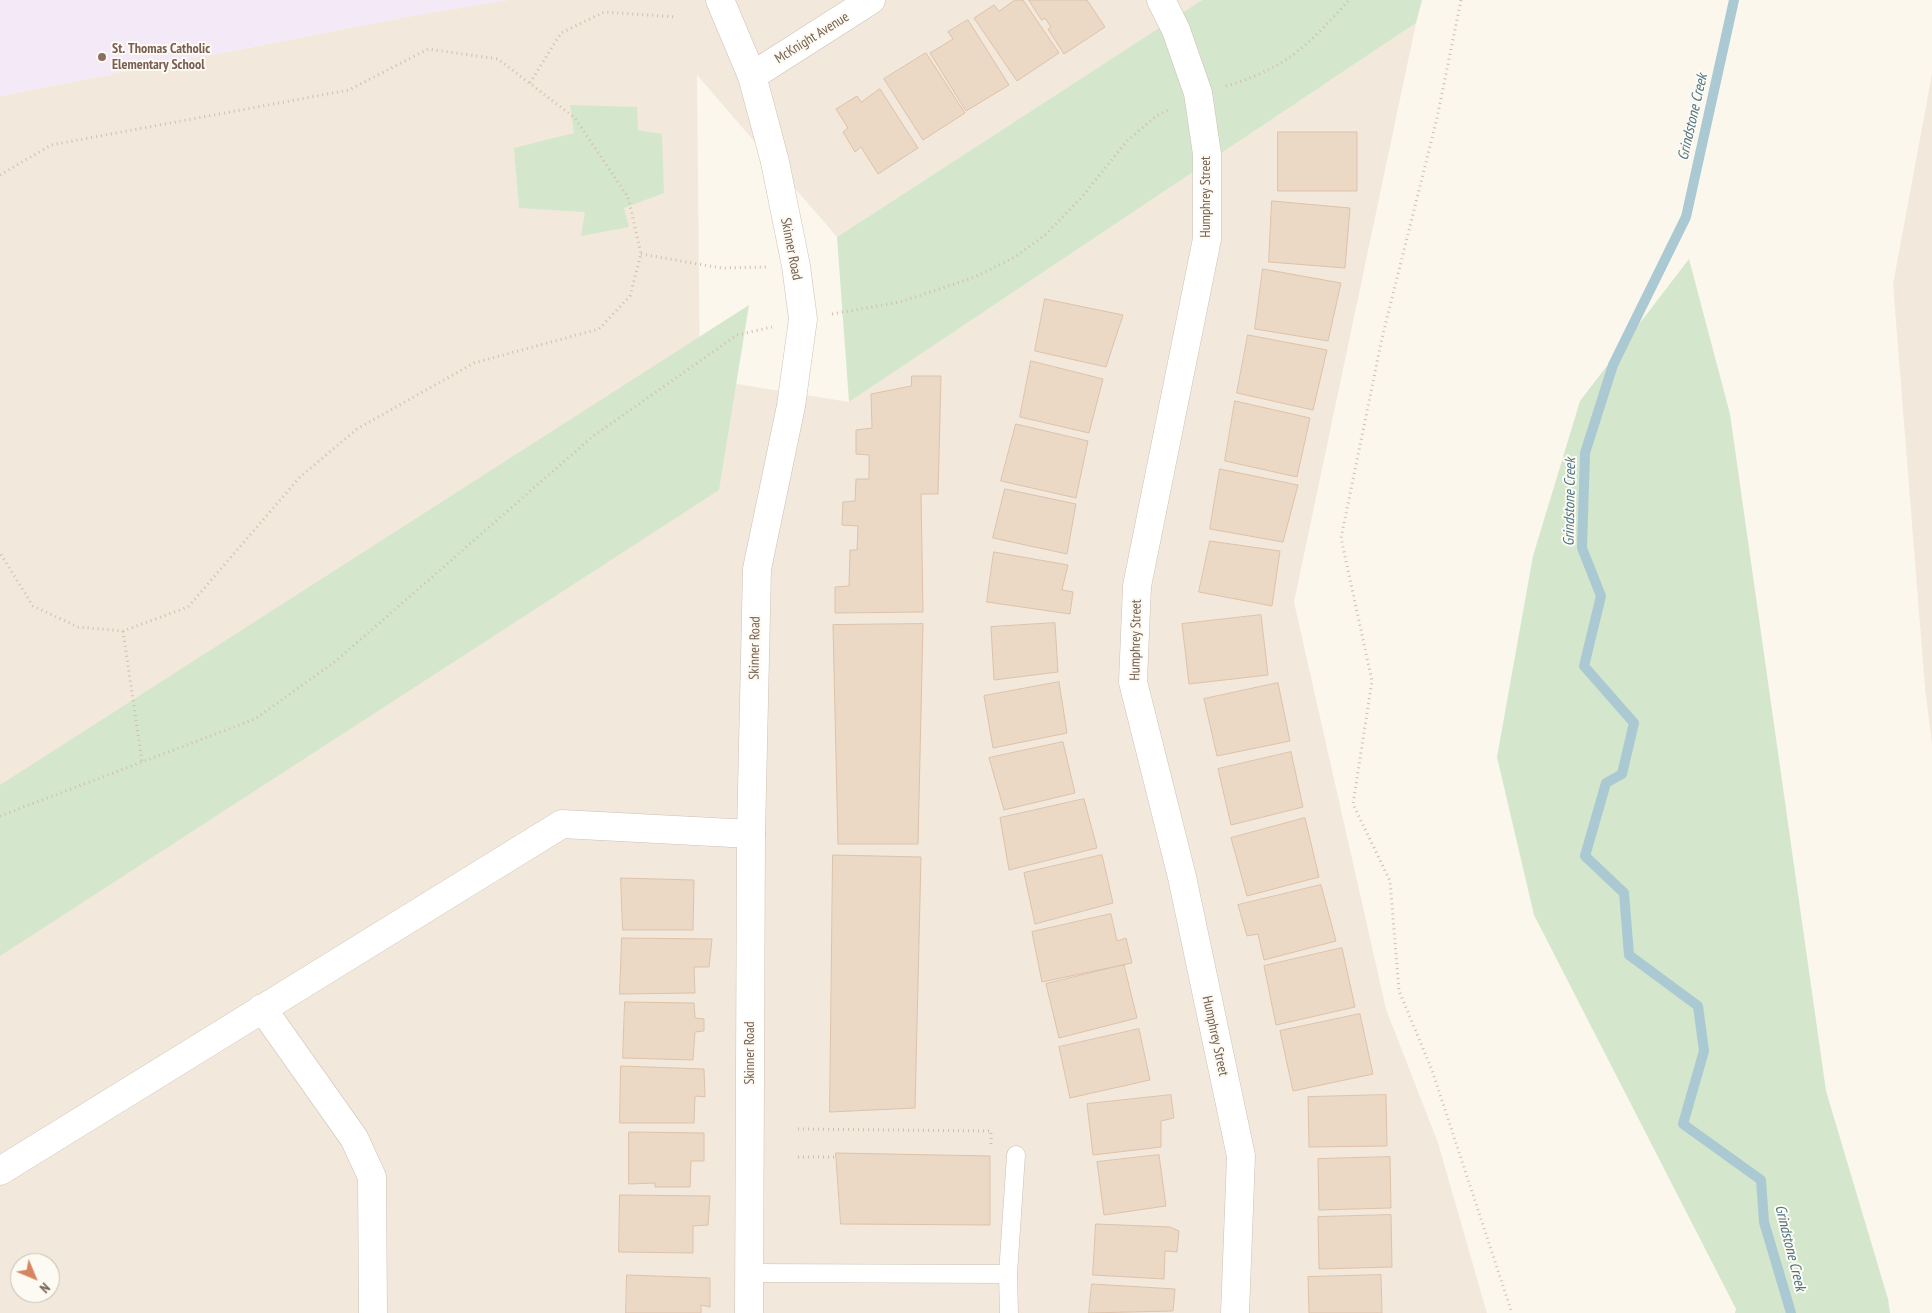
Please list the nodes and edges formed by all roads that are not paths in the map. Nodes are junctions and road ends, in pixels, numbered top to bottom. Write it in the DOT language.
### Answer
graph roads {
  1 [pos="720,0"];
  2 [pos="871,0"];
  3 [pos="1161,0"];
  4 [pos="752,76"];
  5 [pos="751,834"];
  6 [pos="262,1008"];
  7 [pos="1016,1155"];
  8 [pos="0,1171"];
  9 [pos="749,1273"];
  10 [pos="1008,1274"];
  11 [pos="372,1313"];
  12 [pos="749,1313"];
  13 [pos="1009,1313"];
  14 [pos="1235,1313"];
  1 -- 4 [label="street, Skinner Road"];
  2 -- 4 [label="street, McKnight Avenue"];
  3 -- 14 [label="street, Humphrey Street"];
  4 -- 5 [label="street, Skinner Road"];
  5 -- 6 [label="street"];
  5 -- 9 [label="street, Skinner Road"];
  6 -- 8 [label="street"];
  6 -- 11 [label="street"];
  7 -- 10 [label="lane"];
  9 -- 10 [label="lane"];
  9 -- 12 [label="street, Skinner Road"];
  10 -- 13 [label="lane"];
}
